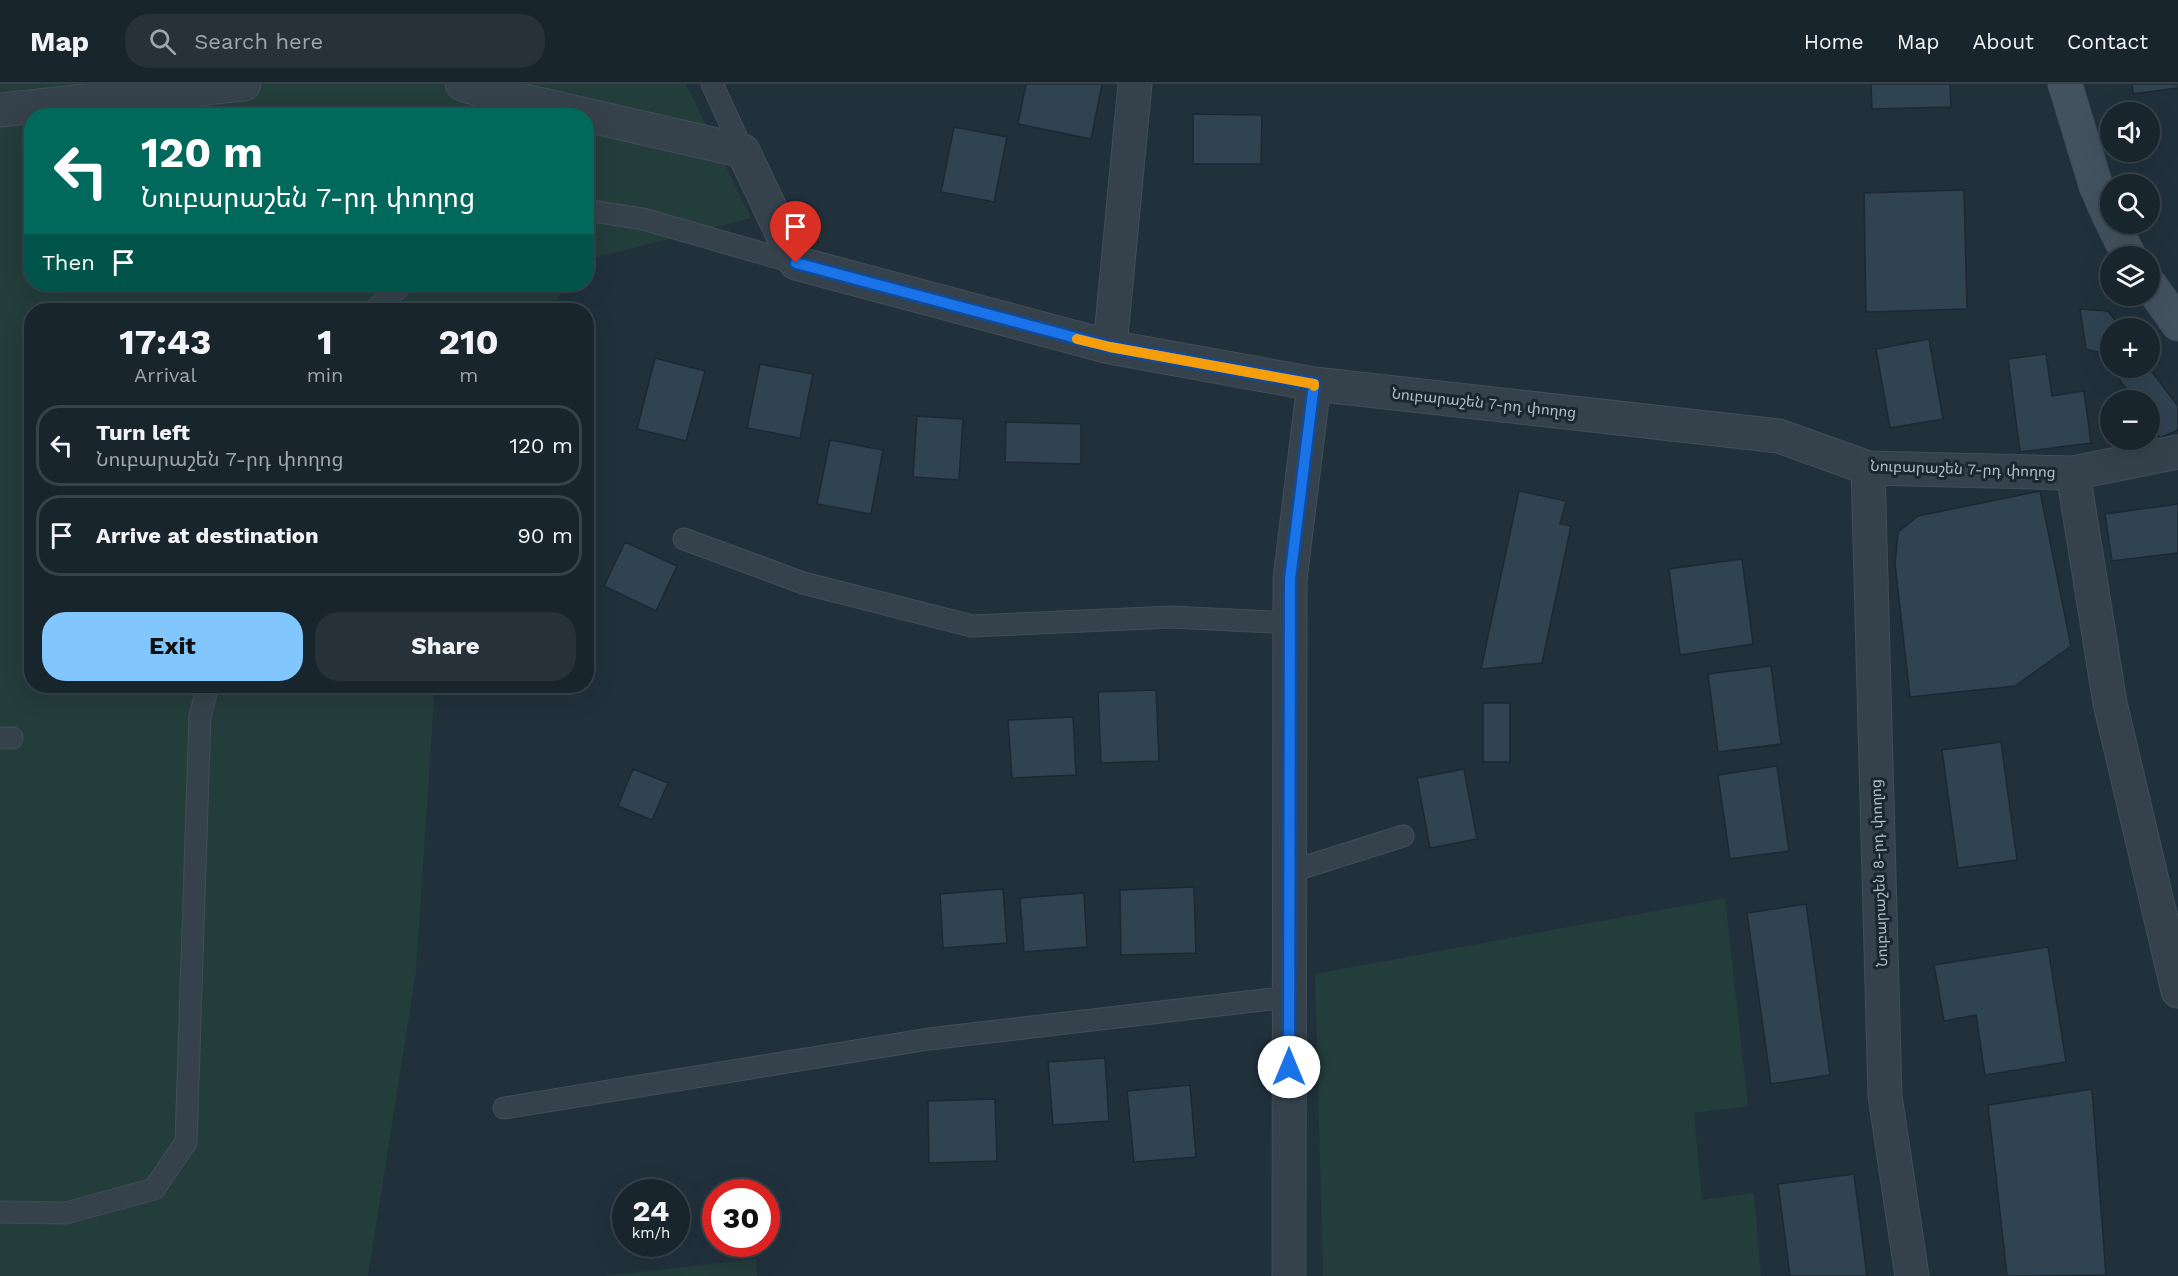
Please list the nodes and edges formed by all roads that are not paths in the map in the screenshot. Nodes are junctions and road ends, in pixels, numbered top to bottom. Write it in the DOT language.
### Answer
graph roads {
  1 [pos="244,84"];
  2 [pos="712,84"];
  3 [pos="1135,84"];
  4 [pos="2065,84"];
  5 [pos="480,87"];
  6 [pos="117,91"];
  7 [pos="566,108"];
  8 [pos="0,110"];
  9 [pos="594,115"];
  10 [pos="743,151"];
  11 [pos="2100,195"];
  12 [pos="594,211"];
  13 [pos="796,263"];
  14 [pos="395,291"];
  15 [pos="2160,299"];
  16 [pos="382,303"];
  17 [pos="2178,324"];
  18 [pos="1110,347"];
  19 [pos="1314,384"];
  20 [pos="2178,452"];
  21 [pos="1868,468"];
  22 [pos="2073,473"];
  23 [pos="684,539"];
  24 [pos="1290,623"];
  25 [pos="206,693"];
  26 [pos="1403,836"];
  27 [pos="1289,872"];
  28 [pos="2178,991"];
  29 [pos="1289,997"];
  30 [pos="504,1108"];
  31 [pos="0,1212"];
  32 [pos="1289,1276"];
  33 [pos="1912,1276"];
  1 -- 6 [label="street"];
  2 -- 10 [label="lane"];
  3 -- 18 [label="street"];
  4 -- 11 [label="main road"];
  5 -- 7 [label="street"];
  6 -- 8 [label="street"];
  9 -- 10 [label="street"];
  10 -- 13 [label="street"];
  12 -- 13 [label="lane"];
  13 -- 18 [label="street, Նուբարաշեն 7-րդ փողոց"];
  14 -- 16 [label="lane"];
  15 -- 17 [label="main road"];
  18 -- 19 [label="street, Նուբարաշեն 7-րդ փողոց"];
  19 -- 21 [label="street, Նուբարաշեն 7-րդ փողոց"];
  19 -- 24 [label="street"];
  20 -- 22 [label="street, Նուբարաշեն 7-րդ փողոց"];
  21 -- 22 [label="street, Նուբարաշեն 7-րդ փողոց"];
  21 -- 33 [label="street, Նուբարաշեն 8-րդ փողոց"];
  22 -- 28 [label="street"];
  23 -- 24 [label="lane"];
  24 -- 27 [label="street"];
  25 -- 31 [label="lane"];
  26 -- 27 [label="lane"];
  27 -- 29 [label="street"];
  29 -- 30 [label="lane"];
  29 -- 32 [label="street"];
}
